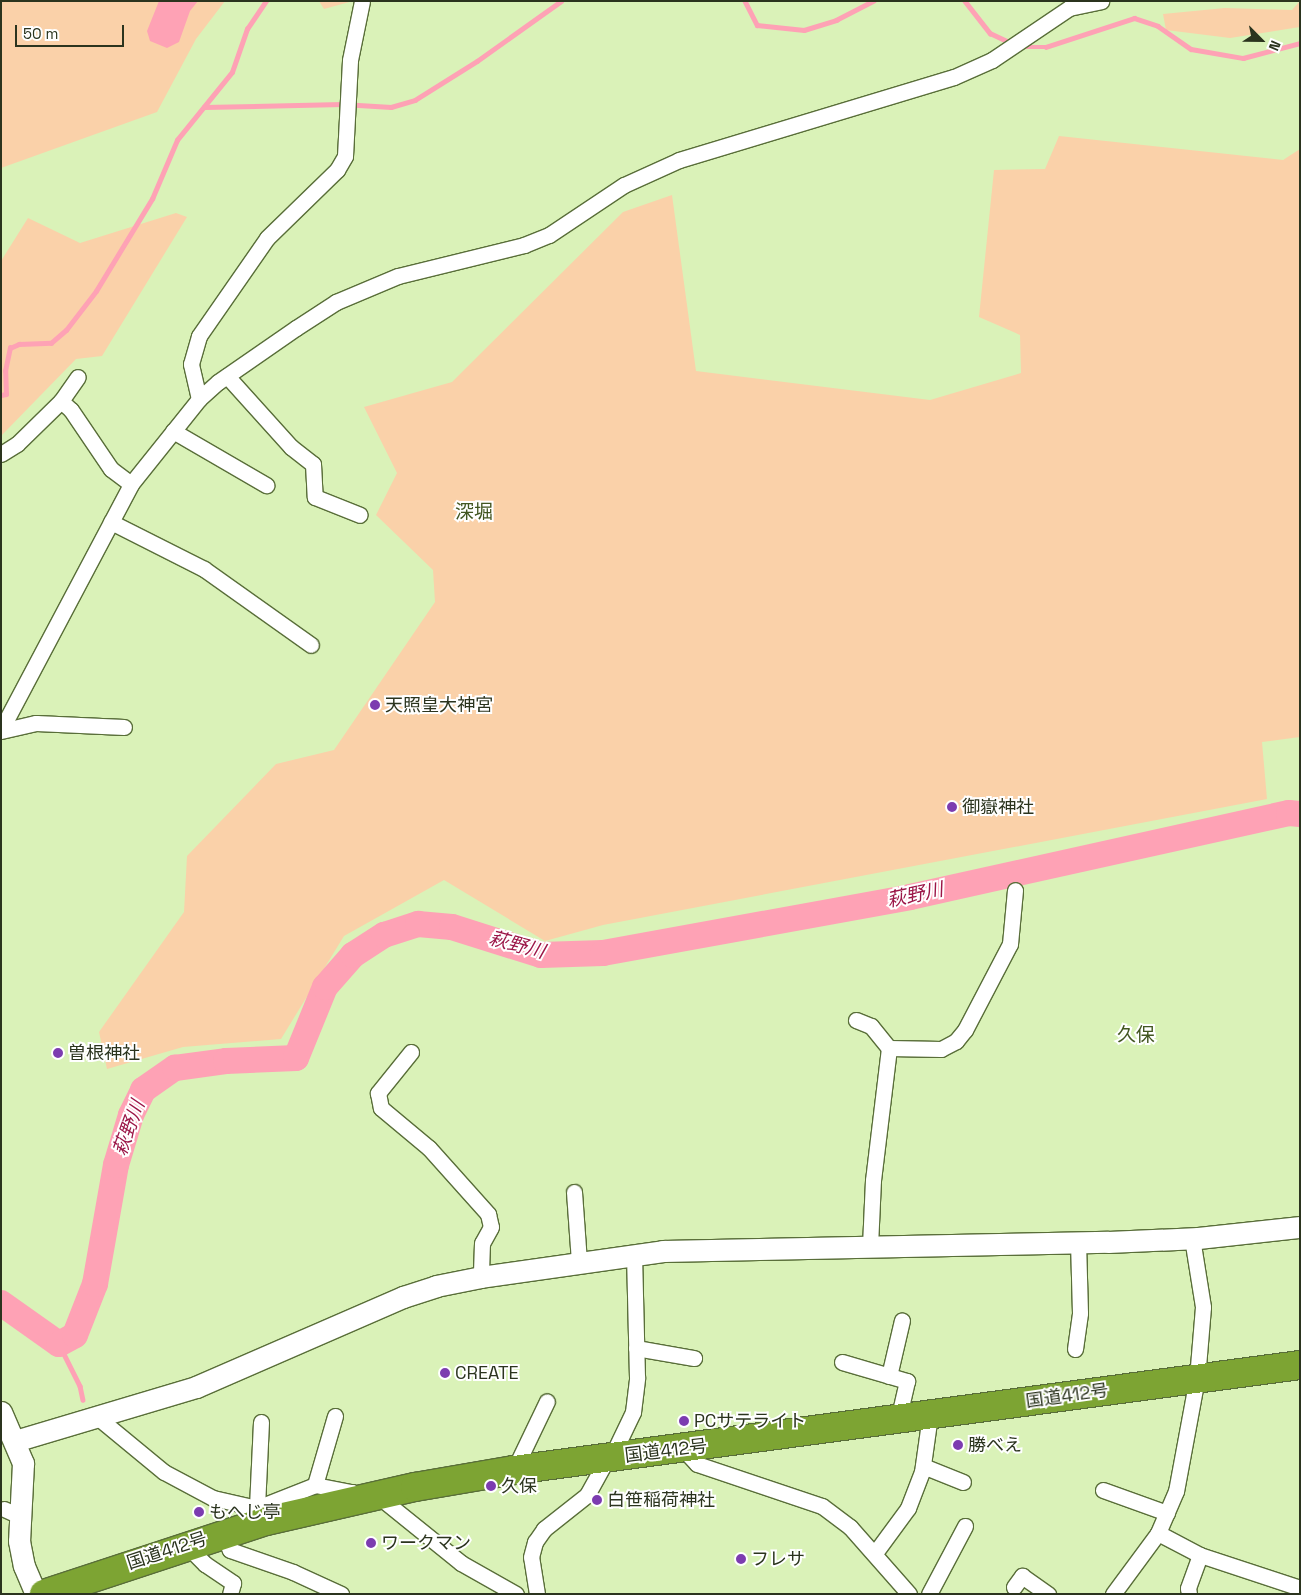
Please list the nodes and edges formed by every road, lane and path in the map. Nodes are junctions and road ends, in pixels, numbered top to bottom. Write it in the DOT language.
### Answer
graph roads {
  1 [pos="362,1"];
  2 [pos="1101,1"];
  3 [pos="227,376"];
  4 [pos="78,377"];
  5 [pos="199,399"];
  6 [pos="61,401"];
  7 [pos="173,431"];
  8 [pos="1,454"];
  9 [pos="131,484"];
  10 [pos="266,485"];
  11 [pos="360,515"];
  12 [pos="111,522"];
  13 [pos="310,645"];
  14 [pos="124,727"];
  15 [pos="1,731"];
  16 [pos="1015,890"];
  17 [pos="856,1020"];
  18 [pos="889,1048"];
  19 [pos="411,1052"];
  20 [pos="574,1192"];
  21 [pos="1300,1227"];
  22 [pos="1192,1238"];
  23 [pos="1078,1242"];
  24 [pos="870,1247"];
  25 [pos="634,1253"];
  26 [pos="579,1262"];
  27 [pos="481,1277"];
  28 [pos="904,1327"];
  29 [pos="636,1348"];
  30 [pos="1074,1348"];
  31 [pos="694,1358"];
  32 [pos="842,1362"];
  33 [pos="1300,1365"];
  34 [pos="889,1376"];
  35 [pos="1197,1378"];
  36 [pos="547,1401"];
  37 [pos="1,1412"];
  38 [pos="96,1416"];
  39 [pos="335,1416"];
  40 [pos="930,1416"];
  41 [pos="898,1420"];
  42 [pos="260,1422"];
  43 [pos="8,1444"];
  44 [pos="684,1450"];
  45 [pos="611,1458"];
  46 [pos="923,1466"];
  47 [pos="514,1470"];
  48 [pos="963,1482"];
  49 [pos="315,1485"];
  50 [pos="1103,1490"];
  51 [pos="367,1498"];
  52 [pos="1167,1513"];
  53 [pos="261,1514"];
  54 [pos="223,1533"];
  55 [pos="1158,1533"];
  56 [pos="963,1535"];
  57 [pos="186,1545"];
  58 [pos="875,1553"];
  59 [pos="1200,1555"];
  60 [pos="1021,1576"];
  61 [pos="1300,1588"];
  62 [pos="36,1594"];
  63 [pos="44,1594"];
  64 [pos="230,1594"];
  65 [pos="341,1594"];
  66 [pos="516,1594"];
  67 [pos="537,1594"];
  68 [pos="909,1594"];
  69 [pos="930,1594"];
  70 [pos="1048,1594"];
  71 [pos="1113,1594"];
  72 [pos="1189,1594"];
  1 -- 5 [label="street"];
  2 -- 3 [label="street"];
  3 -- 5 [label="street"];
  3 -- 11 [label="street"];
  4 -- 6 [label="street"];
  5 -- 7 [label="street"];
  6 -- 8 [label="street"];
  6 -- 9 [label="street"];
  7 -- 9 [label="street"];
  7 -- 10 [label="street"];
  9 -- 12 [label="street"];
  12 -- 13 [label="street"];
  12 -- 15 [label="street"];
  14 -- 15 [label="street"];
  16 -- 18 [label="street"];
  17 -- 18 [label="street"];
  18 -- 24 [label="street"];
  19 -- 27 [label="street"];
  20 -- 26 [label="street"];
  21 -- 22 [label="street"];
  22 -- 23 [label="street"];
  22 -- 35 [label="street"];
  23 -- 24 [label="street"];
  23 -- 30 [label="street"];
  24 -- 25 [label="street"];
  25 -- 26 [label="street"];
  25 -- 29 [label="street"];
  26 -- 27 [label="street"];
  27 -- 38 [label="street"];
  28 -- 34 [label="street"];
  29 -- 31 [label="street"];
  29 -- 45 [label="street"];
  32 -- 34 [label="street"];
  33 -- 35 [label="highway, 国道412号"];
  34 -- 41 [label="street"];
  35 -- 40 [label="highway, 国道412号"];
  35 -- 52 [label="street"];
  36 -- 47 [label="street"];
  37 -- 43 [label="street"];
  38 -- 43 [label="street"];
  38 -- 53 [label="street"];
  39 -- 49 [label="street"];
  40 -- 41 [label="highway, 国道412号"];
  40 -- 46 [label="street"];
  41 -- 44 [label="highway, 国道412号"];
  42 -- 53 [label="street"];
  43 -- 62 [label="street"];
  44 -- 45 [label="highway, 国道412号"];
  44 -- 58 [label="street"];
  45 -- 47 [label="highway, 国道412号"];
  45 -- 67 [label="street"];
  46 -- 48 [label="street"];
  46 -- 58 [label="street"];
  47 -- 51 [label="highway, 国道412号"];
  49 -- 51 [label="street"];
  49 -- 53 [label="street"];
  50 -- 52 [label="street"];
  51 -- 53 [label="highway, 国道412号"];
  51 -- 66 [label="street"];
  52 -- 55 [label="street"];
  53 -- 54 [label="highway, 国道412号"];
  54 -- 57 [label="highway, 国道412号"];
  54 -- 65 [label="street"];
  55 -- 59 [label="street"];
  55 -- 71 [label="street"];
  56 -- 69 [label="street"];
  57 -- 63 [label="highway, 国道412号"];
  57 -- 64 [label="street"];
  58 -- 68 [label="street"];
  59 -- 61 [label="street"];
  59 -- 72 [label="street"];
  60 -- 70 [label="street"];
}
